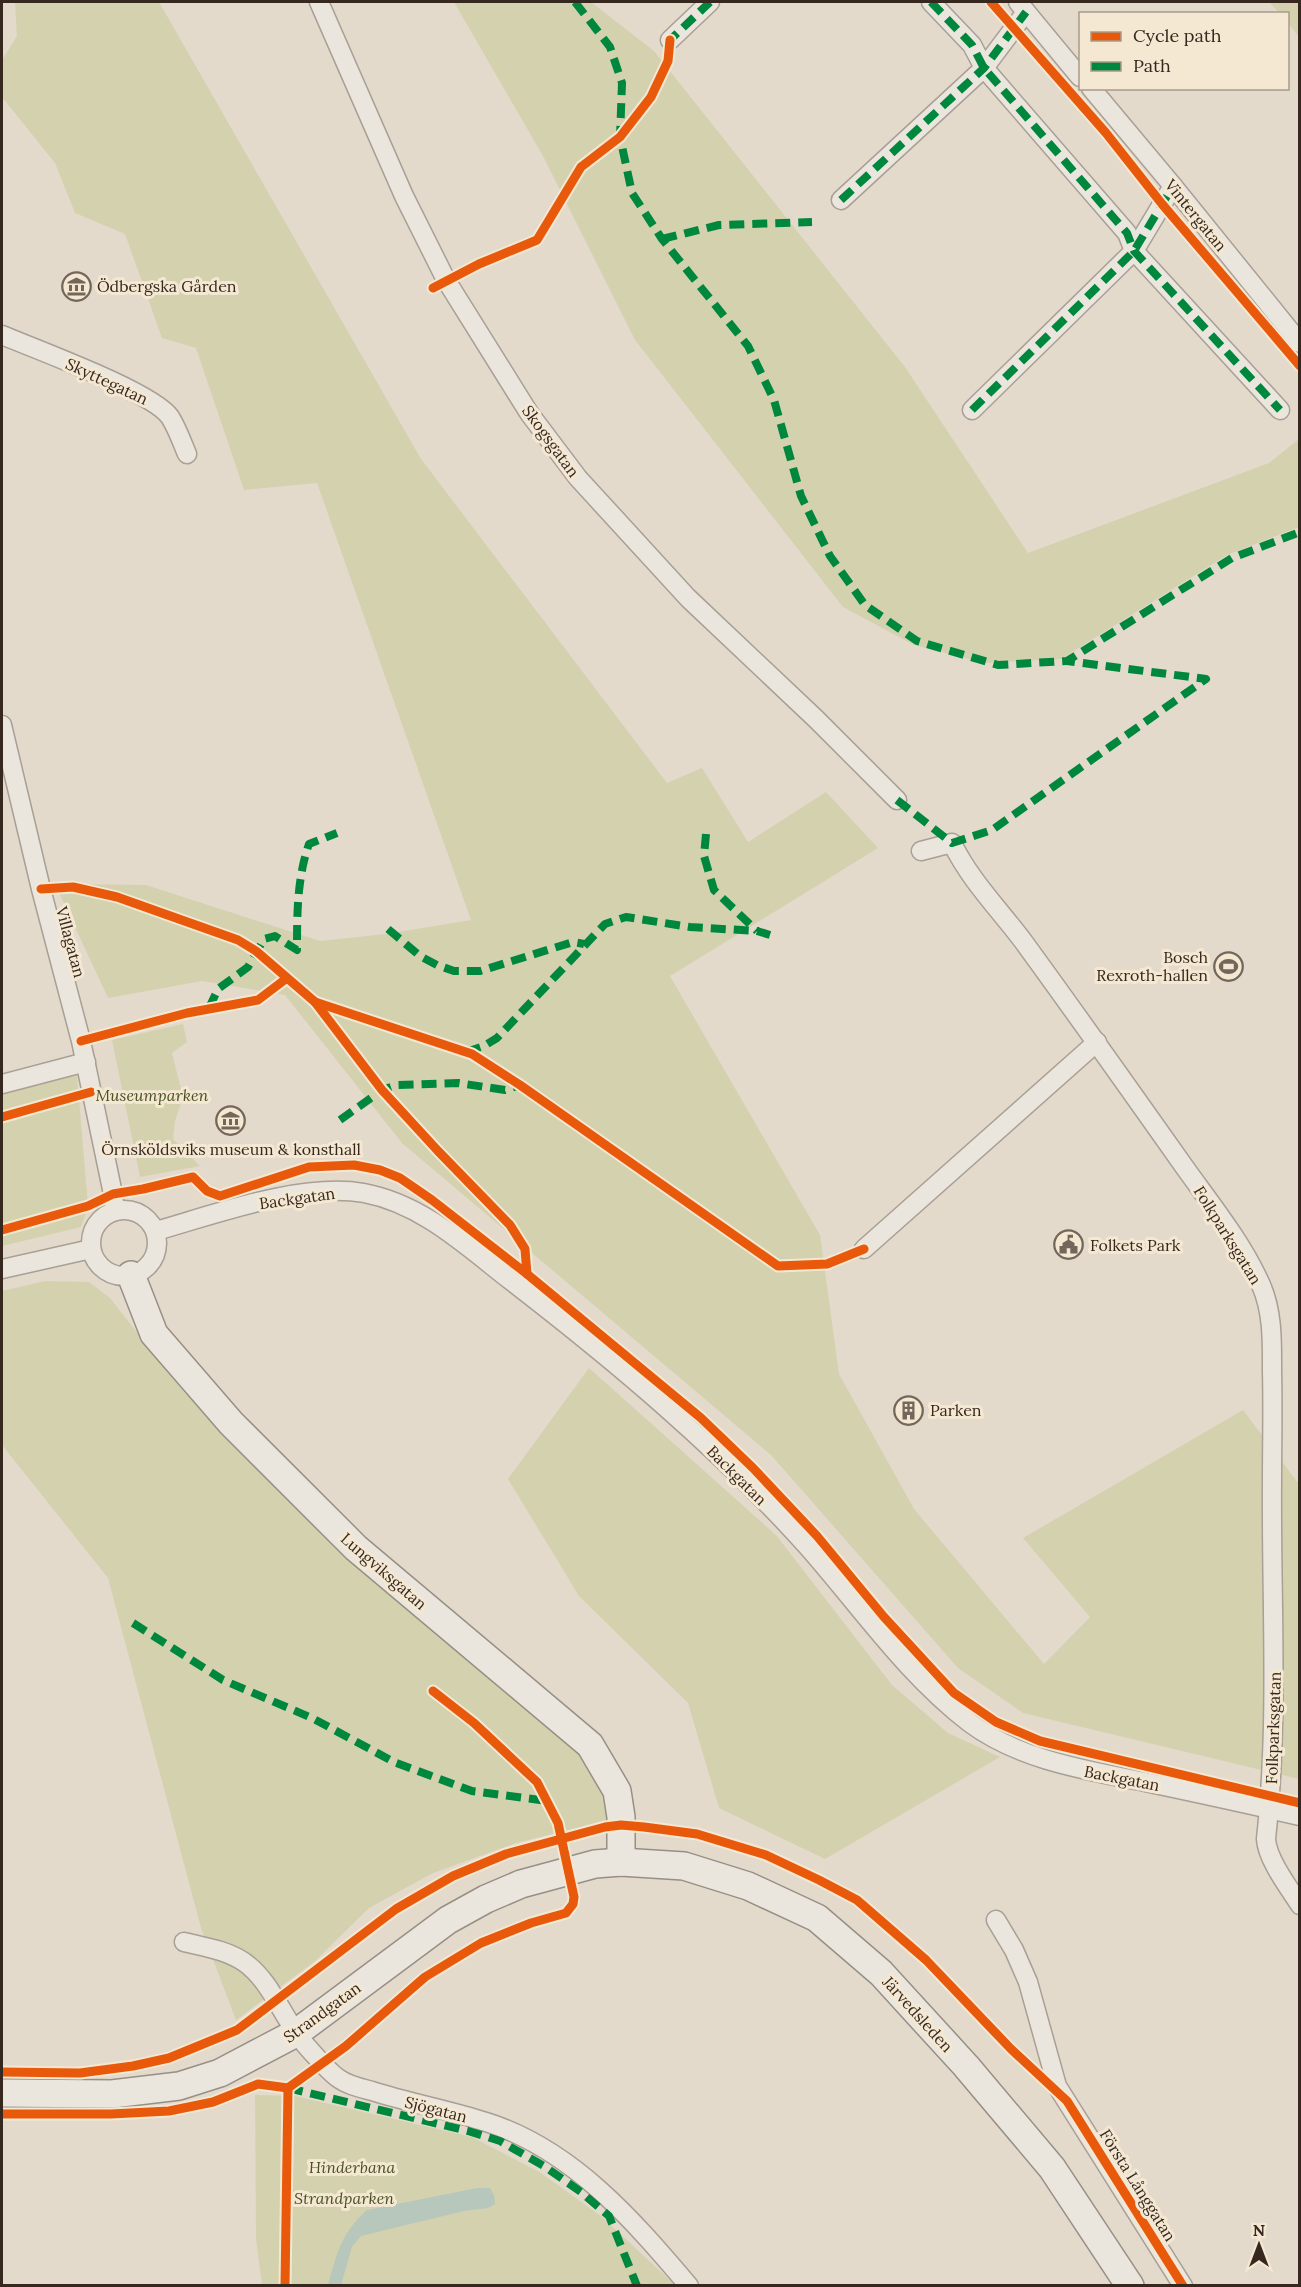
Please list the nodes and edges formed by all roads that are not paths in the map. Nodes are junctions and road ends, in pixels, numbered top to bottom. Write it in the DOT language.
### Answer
graph roads {
  1 [pos="319,2"];
  2 [pos="710,2"];
  3 [pos="932,2"];
  4 [pos="1022,7"];
  5 [pos="670,40"];
  6 [pos="984,68"];
  7 [pos="1079,75"];
  8 [pos="1093,90"];
  9 [pos="1173,186"];
  10 [pos="841,200"];
  11 [pos="1134,251"];
  12 [pos="2,335"];
  13 [pos="1299,342"];
  14 [pos="972,410"];
  15 [pos="1280,410"];
  16 [pos="187,454"];
  17 [pos="2,724"];
  18 [pos="897,800"];
  19 [pos="921,851"];
  20 [pos="1097,1042"];
  21 [pos="86,1062"];
  22 [pos="2,1084"];
  23 [pos="114,1211"];
  24 [pos="156,1231"];
  25 [pos="91,1249"];
  26 [pos="864,1249"];
  27 [pos="2,1269"];
  28 [pos="131,1275"];
  29 [pos="1269,1809"];
  30 [pos="1299,1816"];
  31 [pos="621,1862"];
  32 [pos="1299,1905"];
  33 [pos="996,1920"];
  34 [pos="184,1942"];
  35 [pos="296,2033"];
  36 [pos="2,2093"];
  37 [pos="689,2286"];
  38 [pos="1130,2286"];
  39 [pos="1183,2286"];
  1 -- 18 [label="street, Skogsgatan"];
  2 -- 5 [label="street"];
  3 -- 6 [label="street"];
  4 -- 6 [label="street"];
  4 -- 7 [label="street"];
  6 -- 10 [label="street"];
  6 -- 11 [label="street"];
  8 -- 9 [label="street, Vintergatan"];
  9 -- 11 [label="street"];
  9 -- 13 [label="street, Vintergatan"];
  11 -- 14 [label="street"];
  11 -- 15 [label="street"];
  12 -- 16 [label="street, Skyttegatan"];
  17 -- 21 [label="street, Villagatan"];
  19 -- 20 [label="street, Folkparksgatan"];
  20 -- 26 [label="street"];
  20 -- 29 [label="street, Folkparksgatan"];
  21 -- 22 [label="street"];
  21 -- 23 [label="street, Villagatan"];
  23 -- 24 [label="street"];
  23 -- 25 [label="street"];
  24 -- 28 [label="street"];
  24 -- 29 [label="street, Backgatan"];
  25 -- 27 [label="street"];
  25 -- 28 [label="street"];
  28 -- 31 [label="main road, Lungviksgatan"];
  29 -- 30 [label="street, Backgatan"];
  29 -- 32 [label="street, Folkparksgatan"];
  31 -- 35 [label="main road, Strandgatan"];
  31 -- 38 [label="main road, Järvedsleden"];
  33 -- 39 [label="street, Första Långgatan"];
  34 -- 35 [label="street, Sjögatan"];
  35 -- 36 [label="main road, Strandgatan"];
  35 -- 37 [label="street, Sjögatan"];
}
